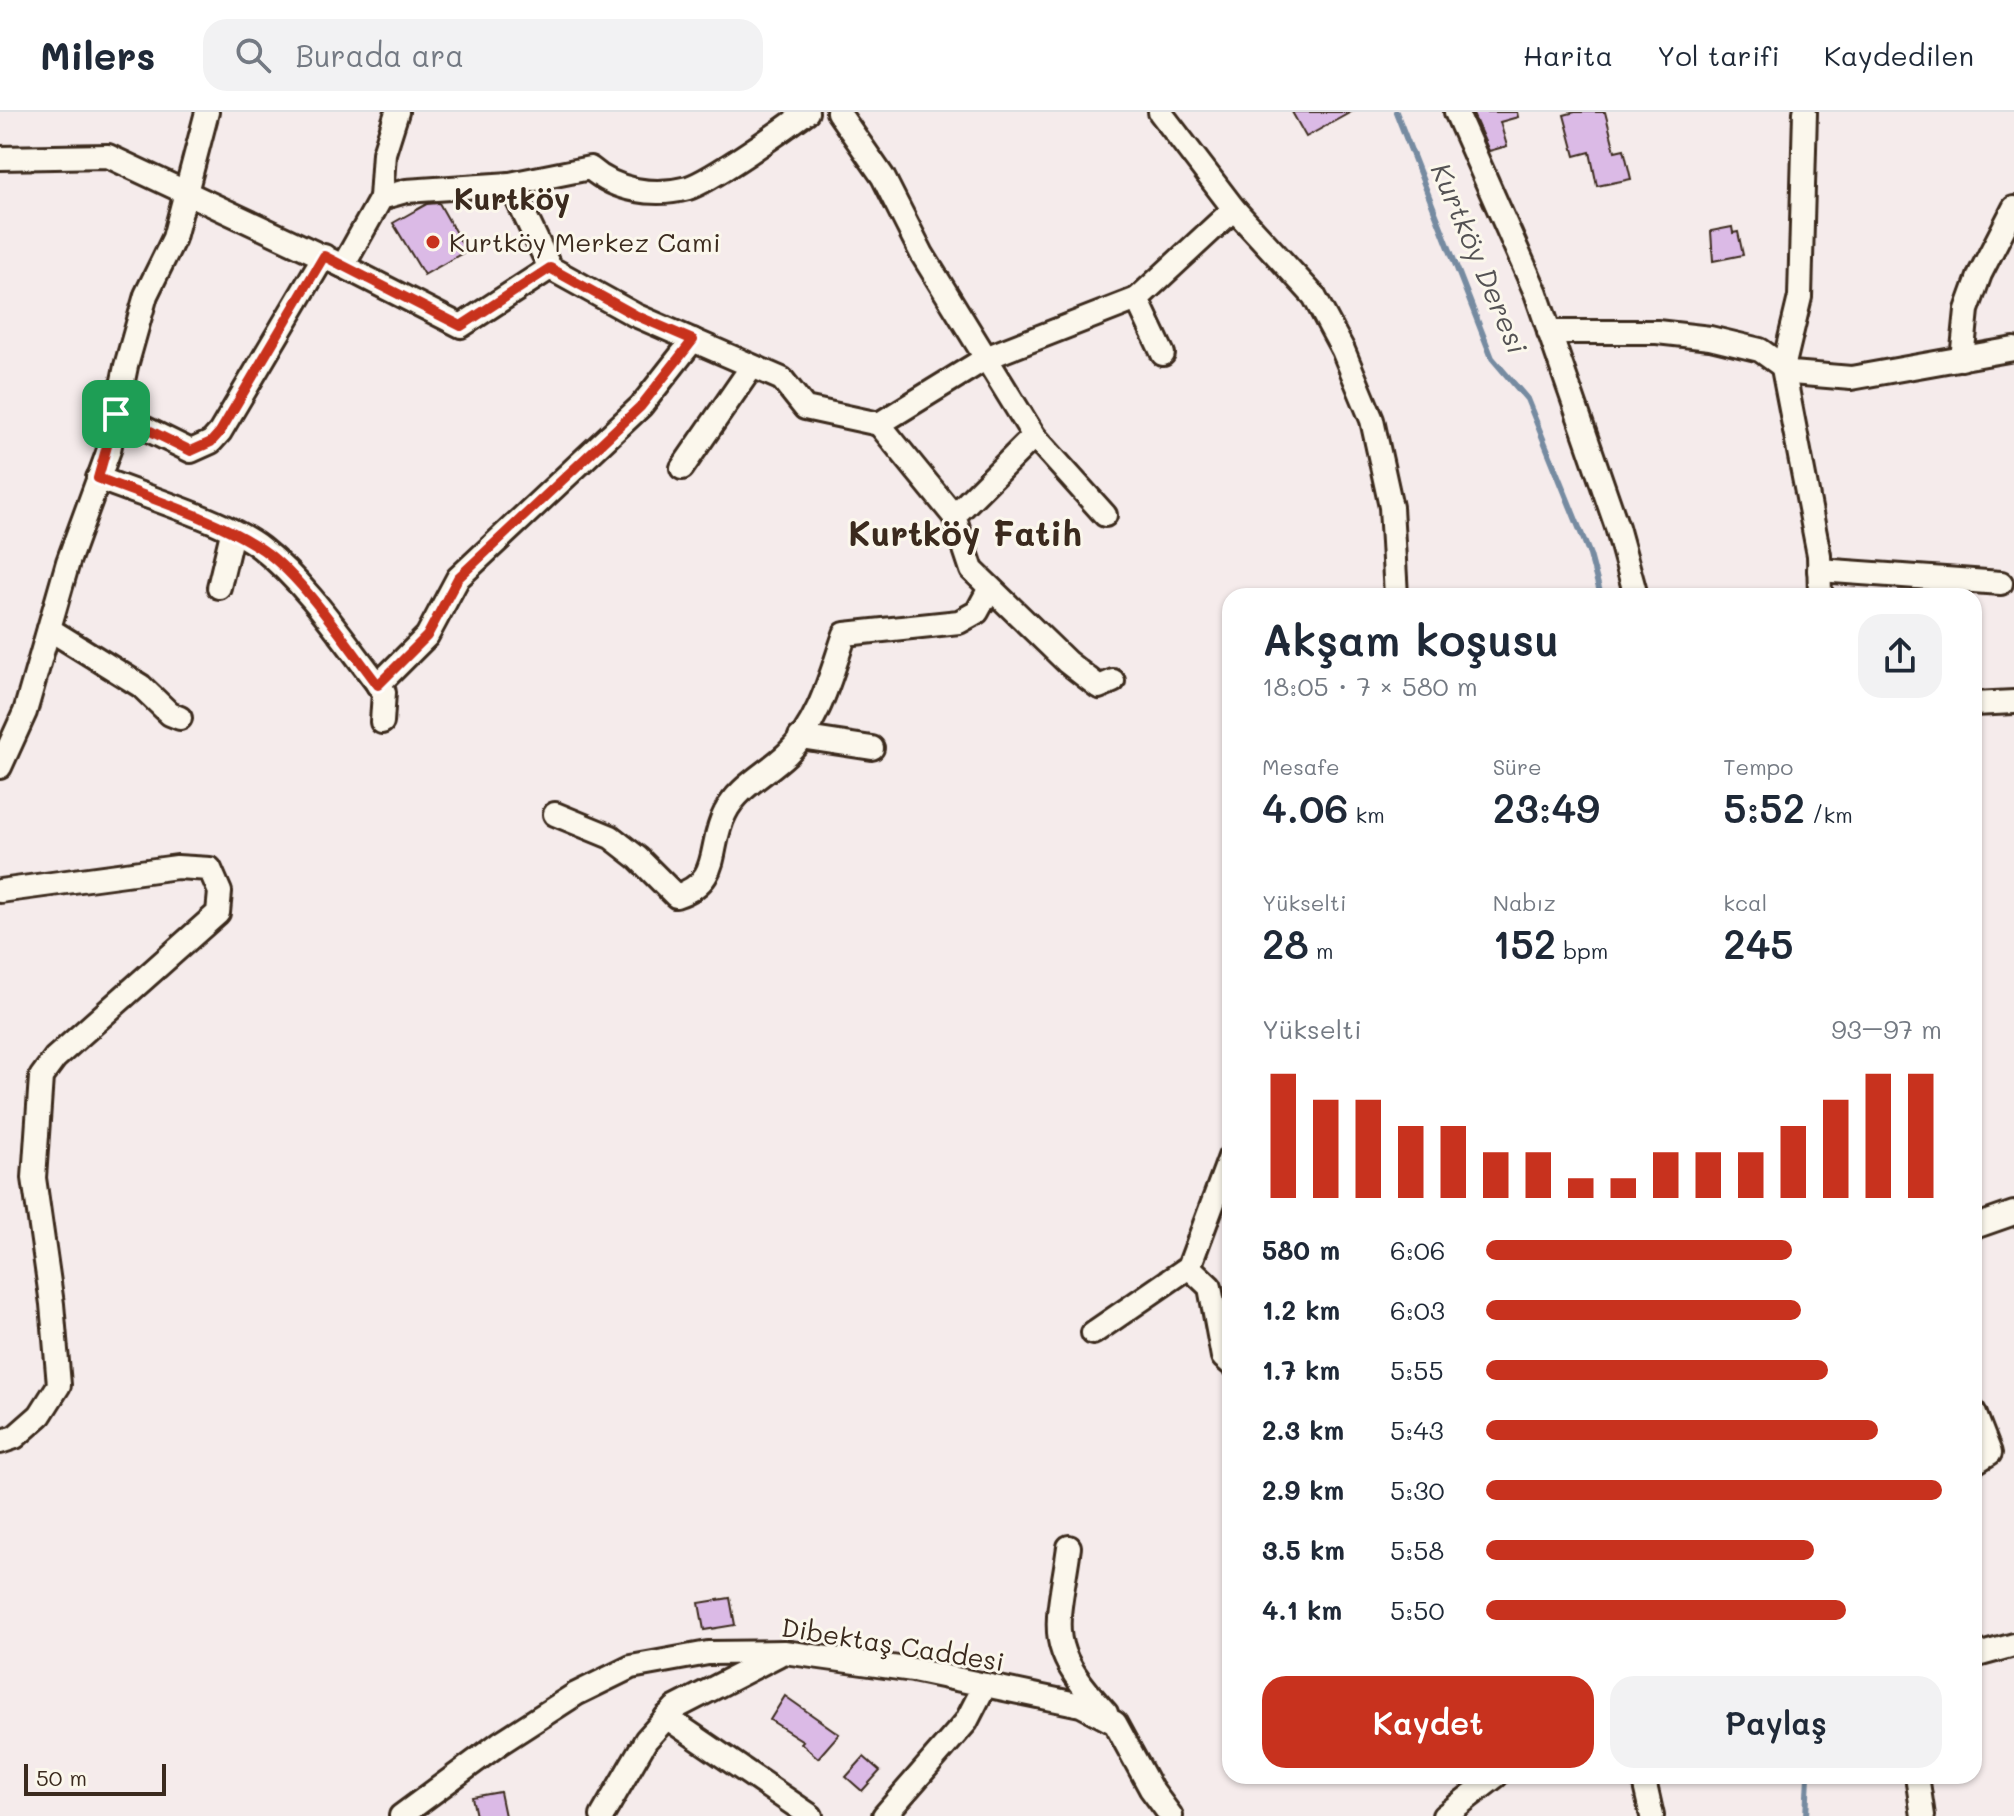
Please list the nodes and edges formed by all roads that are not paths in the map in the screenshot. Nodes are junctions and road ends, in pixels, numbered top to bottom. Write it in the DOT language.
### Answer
graph roads {
  1 [pos="207,112"];
  2 [pos="397,112"];
  3 [pos="807,112"];
  4 [pos="838,112"];
  5 [pos="1160,112"];
  6 [pos="1456,112"];
  7 [pos="1805,112"];
  8 [pos="0,158"];
  9 [pos="510,184"];
  10 [pos="187,193"];
  11 [pos="381,198"];
  12 [pos="2014,208"];
  13 [pos="1234,209"];
  14 [pos="333,261"];
  15 [pos="550,268"];
  16 [pos="1137,299"];
  17 [pos="1549,332"];
  18 [pos="693,340"];
  19 [pos="2014,349"];
  20 [pos="1163,354"];
  21 [pos="988,357"];
  22 [pos="1962,359"];
  23 [pos="751,368"];
  24 [pos="1783,368"];
  25 [pos="116,414"];
  26 [pos="879,424"];
  27 [pos="1034,436"];
  28 [pos="682,468"];
  29 [pos="98,478"];
  30 [pos="1105,515"];
  31 [pos="954,516"];
  32 [pos="232,533"];
  33 [pos="1819,570"];
  34 [pos="2001,583"];
  35 [pos="219,587"];
  36 [pos="990,588"];
  37 [pos="1396,588"];
  38 [pos="1634,588"];
  39 [pos="1820,588"];
  40 [pos="49,629"];
  41 [pos="1113,681"];
  42 [pos="378,685"];
  43 [pos="2014,702"];
  44 [pos="1982,704"];
  45 [pos="180,718"];
  46 [pos="382,722"];
  47 [pos="800,737"];
  48 [pos="872,748"];
  49 [pos="0,767"];
  50 [pos="555,814"];
  51 [pos="0,891"];
  52 [pos="1222,1178"];
  53 [pos="2014,1213"];
  54 [pos="1982,1224"];
  55 [pos="1189,1267"];
  56 [pos="1093,1333"];
  57 [pos="1222,1352"];
  58 [pos="1982,1432"];
  59 [pos="0,1442"];
  60 [pos="1982,1458"];
  61 [pos="1069,1547"];
  62 [pos="2014,1645"];
  63 [pos="784,1652"];
  64 [pos="1982,1654"];
  65 [pos="985,1685"];
  66 [pos="666,1717"];
  67 [pos="1115,1723"];
  68 [pos="1486,1784"];
  69 [pos="1645,1784"];
  70 [pos="1918,1784"];
  71 [pos="613,1810"];
  72 [pos="401,1816"];
  73 [pos="811,1816"];
  74 [pos="884,1816"];
  75 [pos="1171,1816"];
  76 [pos="1444,1816"];
  77 [pos="1652,1816"];
  78 [pos="1923,1816"];
  1 -- 10 [label="street"];
  2 -- 11 [label="street"];
  3 -- 9 [label="street"];
  4 -- 21 [label="street"];
  5 -- 13 [label="street"];
  6 -- 17 [label="street"];
  7 -- 24 [label="street"];
  8 -- 10 [label="street"];
  9 -- 11 [label="street"];
  9 -- 15 [label="street"];
  10 -- 14 [label="street"];
  10 -- 25 [label="street"];
  11 -- 14 [label="street"];
  12 -- 22 [label="street"];
  13 -- 16 [label="street"];
  13 -- 37 [label="street"];
  14 -- 15 [label="street"];
  14 -- 25 [label="street"];
  15 -- 18 [label="street"];
  16 -- 20 [label="street"];
  16 -- 21 [label="street"];
  17 -- 24 [label="street"];
  17 -- 38 [label="street"];
  18 -- 23 [label="street"];
  18 -- 42 [label="street"];
  19 -- 22 [label="street"];
  21 -- 26 [label="street"];
  21 -- 27 [label="street"];
  22 -- 24 [label="street"];
  23 -- 26 [label="street"];
  23 -- 28 [label="street"];
  24 -- 33 [label="street"];
  25 -- 29 [label="street"];
  26 -- 31 [label="street"];
  27 -- 30 [label="street"];
  27 -- 31 [label="street"];
  29 -- 32 [label="street"];
  29 -- 40 [label="street"];
  31 -- 36 [label="street"];
  32 -- 35 [label="street"];
  32 -- 42 [label="street"];
  33 -- 34 [label="street"];
  33 -- 39 [label="street"];
  36 -- 41 [label="street"];
  36 -- 47 [label="street"];
  40 -- 45 [label="street"];
  40 -- 49 [label="street"];
  42 -- 46 [label="street"];
  43 -- 44 [label="street"];
  47 -- 48 [label="street"];
  47 -- 50 [label="street"];
  51 -- 59 [label="street"];
  52 -- 55 [label="street"];
  53 -- 54 [label="street"];
  55 -- 56 [label="street"];
  55 -- 57 [label="street"];
  58 -- 60 [label="street"];
  61 -- 67 [label="street"];
  62 -- 64 [label="street"];
  63 -- 65 [label="street, Dibektaş Caddesi"];
  63 -- 66 [label="street"];
  63 -- 72 [label="street, Dibektaş Caddesi"];
  65 -- 67 [label="street, Dibektaş Caddesi"];
  65 -- 74 [label="street"];
  66 -- 71 [label="street"];
  66 -- 73 [label="street"];
  67 -- 75 [label="street"];
  68 -- 76 [label="street"];
  69 -- 77 [label="street"];
  70 -- 78 [label="street"];
}
